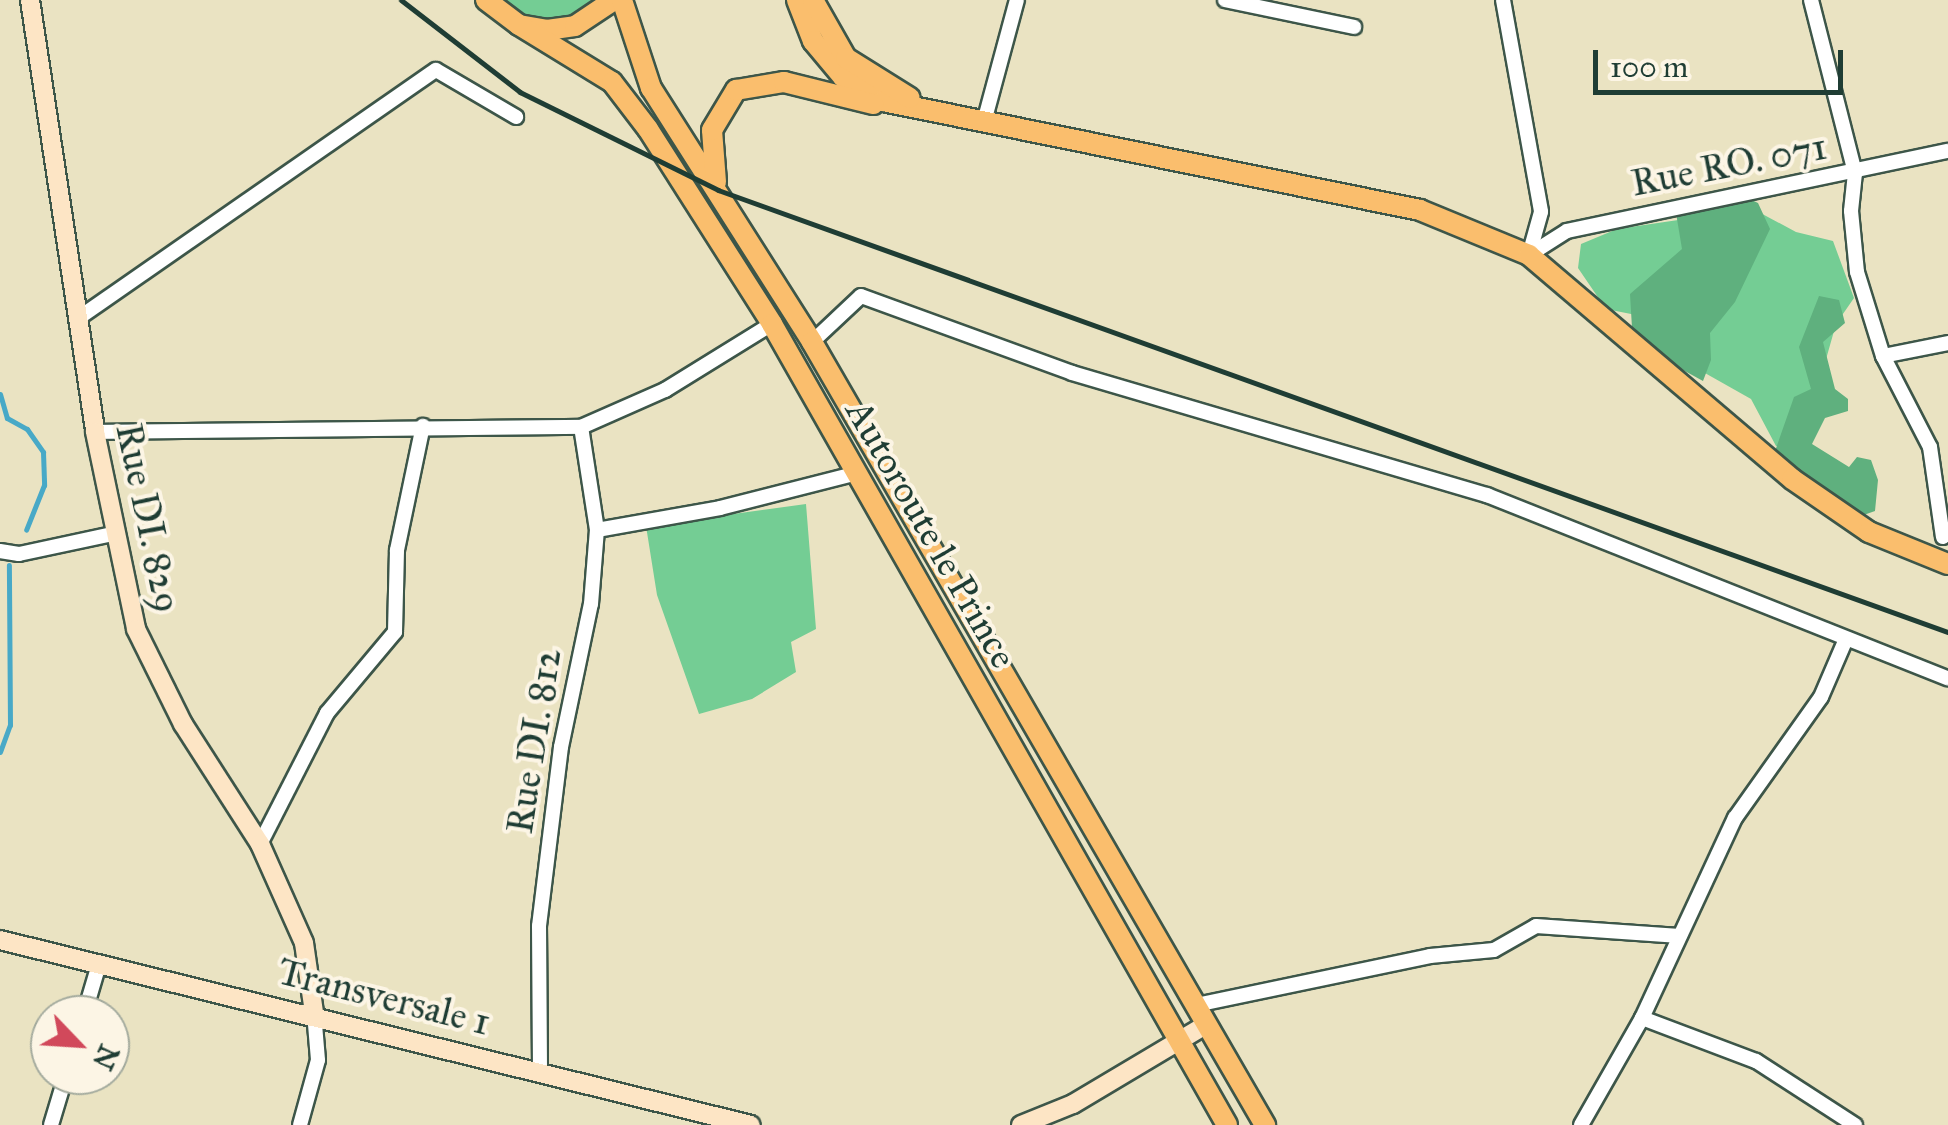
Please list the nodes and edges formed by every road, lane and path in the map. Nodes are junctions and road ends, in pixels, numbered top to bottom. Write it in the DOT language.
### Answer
graph roads {
  1 [pos="30,0"];
  2 [pos="486,0"];
  3 [pos="614,0"];
  4 [pos="622,0"];
  5 [pos="798,0"];
  6 [pos="812,0"];
  7 [pos="1016,0"];
  8 [pos="1226,0"];
  9 [pos="1502,0"];
  10 [pos="1811,0"];
  11 [pos="519,25"];
  12 [pos="1354,27"];
  13 [pos="939,112"];
  14 [pos="516,117"];
  15 [pos="984,122"];
  16 [pos="1948,151"];
  17 [pos="1855,173"];
  18 [pos="716,188"];
  19 [pos="1529,255"];
  20 [pos="80,317"];
  21 [pos="772,324"];
  22 [pos="812,342"];
  23 [pos="1948,343"];
  24 [pos="1883,356"];
  25 [pos="423,426"];
  26 [pos="581,427"];
  27 [pos="95,432"];
  28 [pos="857,473"];
  29 [pos="596,530"];
  30 [pos="112,534"];
  31 [pos="1946,537"];
  32 [pos="0,551"];
  33 [pos="1939,562"];
  34 [pos="1846,639"];
  35 [pos="1948,678"];
  36 [pos="260,844"];
  37 [pos="1680,936"];
  38 [pos="0,940"];
  39 [pos="99,964"];
  40 [pos="90,995"];
  41 [pos="314,1012"];
  42 [pos="1202,1015"];
  43 [pos="1642,1018"];
  44 [pos="1178,1040"];
  45 [pos="540,1068"];
  46 [pos="60,1095"];
  47 [pos="51,1125"];
  48 [pos="300,1125"];
  49 [pos="752,1125"];
  50 [pos="1020,1125"];
  51 [pos="1227,1125"];
  52 [pos="1265,1125"];
  53 [pos="1581,1125"];
  54 [pos="1855,1125"];
  1 -- 20 [label="street, Rue DI. 829"];
  2 -- 11 [label="main road, Autoroute le Prince"];
  3 -- 11 [label="main road"];
  4 -- 18 [label="main road, Autoroute le Prince"];
  5 -- 13 [label="main road"];
  6 -- 13 [label="main road"];
  7 -- 15 [label="street"];
  8 -- 12 [label="street"];
  9 -- 19 [label="street"];
  10 -- 17 [label="street"];
  11 -- 21 [label="main road, Autoroute le Prince"];
  13 -- 15 [label="main road"];
  13 -- 18 [label="main road"];
  14 -- 20 [label="street"];
  15 -- 19 [label="main road"];
  16 -- 17 [label="street, Rue RO. 071"];
  17 -- 19 [label="street, Rue RO. 071"];
  17 -- 24 [label="street"];
  18 -- 22 [label="main road, Autoroute le Prince"];
  19 -- 33 [label="main road"];
  20 -- 27 [label="street, Rue DI. 829"];
  21 -- 26 [label="street"];
  21 -- 28 [label="main road, Autoroute le Prince"];
  22 -- 34 [label="street"];
  22 -- 42 [label="main road, Autoroute le Prince"];
  23 -- 24 [label="street"];
  24 -- 31 [label="street"];
  25 -- 26 [label="street"];
  25 -- 27 [label="street"];
  25 -- 36 [label="street"];
  26 -- 29 [label="street, Rue DI. 812"];
  27 -- 30 [label="street, Rue DI. 829"];
  28 -- 29 [label="street"];
  28 -- 44 [label="main road, Autoroute le Prince"];
  29 -- 45 [label="street, Rue DI. 812"];
  30 -- 32 [label="street"];
  30 -- 36 [label="street, Rue DI. 829"];
  31 -- 33 [label="street"];
  34 -- 35 [label="street"];
  34 -- 37 [label="street"];
  36 -- 41 [label="street, Rue DI. 829"];
  37 -- 42 [label="street"];
  37 -- 43 [label="street"];
  38 -- 39 [label="street, Transversale 1"];
  39 -- 40 [label="street"];
  39 -- 41 [label="street, Transversale 1"];
  41 -- 45 [label="street, Transversale 1"];
  41 -- 48 [label="street"];
  42 -- 44 [label="street"];
  42 -- 52 [label="main road, Autoroute le Prince"];
  43 -- 53 [label="street"];
  43 -- 54 [label="street"];
  44 -- 50 [label="street"];
  44 -- 51 [label="main road, Autoroute le Prince"];
  45 -- 49 [label="street, Transversale 1"];
  46 -- 47 [label="street"];
}
